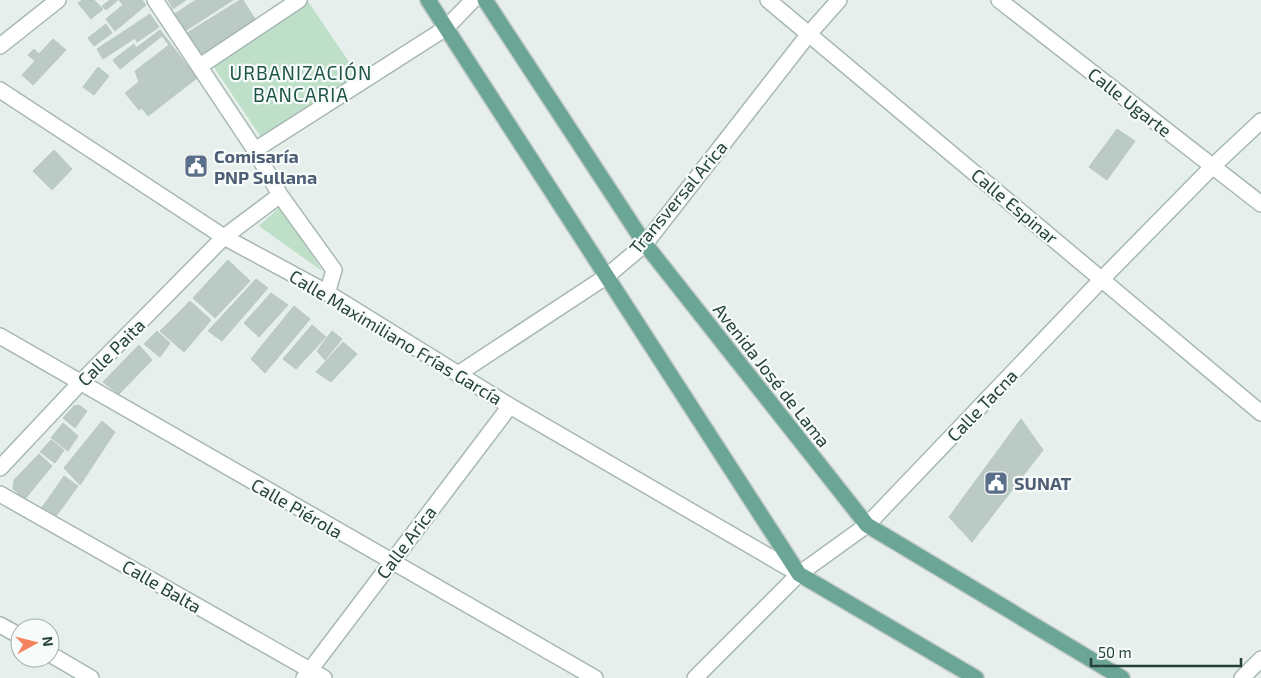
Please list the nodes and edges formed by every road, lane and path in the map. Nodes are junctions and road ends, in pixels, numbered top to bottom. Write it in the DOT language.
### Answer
graph roads {
  1 [pos="58,0"];
  2 [pos="155,0"];
  3 [pos="299,0"];
  4 [pos="428,0"];
  5 [pos="473,0"];
  6 [pos="485,0"];
  7 [pos="768,0"];
  8 [pos="839,0"];
  9 [pos="999,0"];
  10 [pos="446,28"];
  11 [pos="808,35"];
  12 [pos="0,46"];
  13 [pos="200,66"];
  14 [pos="0,90"];
  15 [pos="1261,121"];
  16 [pos="255,150"];
  17 [pos="1213,166"];
  18 [pos="280,195"];
  19 [pos="1261,204"];
  20 [pos="224,238"];
  21 [pos="644,244"];
  22 [pos="606,276"];
  23 [pos="1102,279"];
  24 [pos="326,292"];
  25 [pos="0,336"];
  26 [pos="458,374"];
  27 [pos="80,383"];
  28 [pos="510,406"];
  29 [pos="1261,413"];
  30 [pos="0,468"];
  31 [pos="0,494"];
  32 [pos="867,525"];
  33 [pos="391,562"];
  34 [pos="800,574"];
  35 [pos="1261,659"];
  36 [pos="60,660"];
  37 [pos="306,674"];
  38 [pos="91,678"];
  39 [pos="324,678"];
  40 [pos="595,678"];
  41 [pos="695,678"];
  42 [pos="976,678"];
  43 [pos="1122,678"];
  44 [pos="1242,678"];
  1 -- 12 [label="street"];
  2 -- 13 [label="street"];
  3 -- 13 [label="street"];
  4 -- 10 [label="main road"];
  5 -- 10 [label="street"];
  6 -- 21 [label="main road, Avenida José de Lama"];
  7 -- 11 [label="street, Calle Espinar"];
  8 -- 11 [label="street, Transversal Arica"];
  9 -- 17 [label="street, Calle Ugarte"];
  10 -- 16 [label="street"];
  10 -- 22 [label="main road"];
  11 -- 21 [label="street, Transversal Arica"];
  11 -- 23 [label="street, Calle Espinar"];
  13 -- 16 [label="street"];
  14 -- 20 [label="street, Calle Maximiliano Frías García"];
  15 -- 17 [label="street, Calle Tacna"];
  16 -- 18 [label="street"];
  17 -- 19 [label="street, Calle Ugarte"];
  17 -- 23 [label="street, Calle Tacna"];
  18 -- 20 [label="street, Calle Paita"];
  18 -- 24 [label="street"];
  20 -- 24 [label="street, Calle Maximiliano Frías García"];
  20 -- 27 [label="street, Calle Paita"];
  21 -- 22 [label="street, Transversal Arica"];
  21 -- 32 [label="main road, Avenida José de Lama"];
  22 -- 26 [label="street, Transversal Arica"];
  22 -- 34 [label="main road"];
  23 -- 29 [label="street, Calle Espinar"];
  23 -- 32 [label="street, Calle Tacna"];
  24 -- 26 [label="street, Calle Maximiliano Frías García"];
  25 -- 27 [label="street, Calle Piérola"];
  26 -- 28 [label="street, Calle Maximiliano Frías García"];
  27 -- 30 [label="street, Calle Paita"];
  27 -- 33 [label="street, Calle Piérola"];
  28 -- 33 [label="street, Calle Arica"];
  28 -- 34 [label="street, Calle Maximiliano Frías García"];
  31 -- 37 [label="street, Calle Balta"];
  32 -- 34 [label="street, Calle Tacna"];
  32 -- 43 [label="main road, Avenida José de Lama"];
  33 -- 37 [label="street, Calle Arica"];
  33 -- 40 [label="street, Calle Piérola"];
  34 -- 41 [label="street, Calle Tacna"];
  34 -- 42 [label="main road"];
  35 -- 44 [label="street"];
  36 -- 38 [label="street"];
  37 -- 39 [label="street, Calle Balta"];
}
